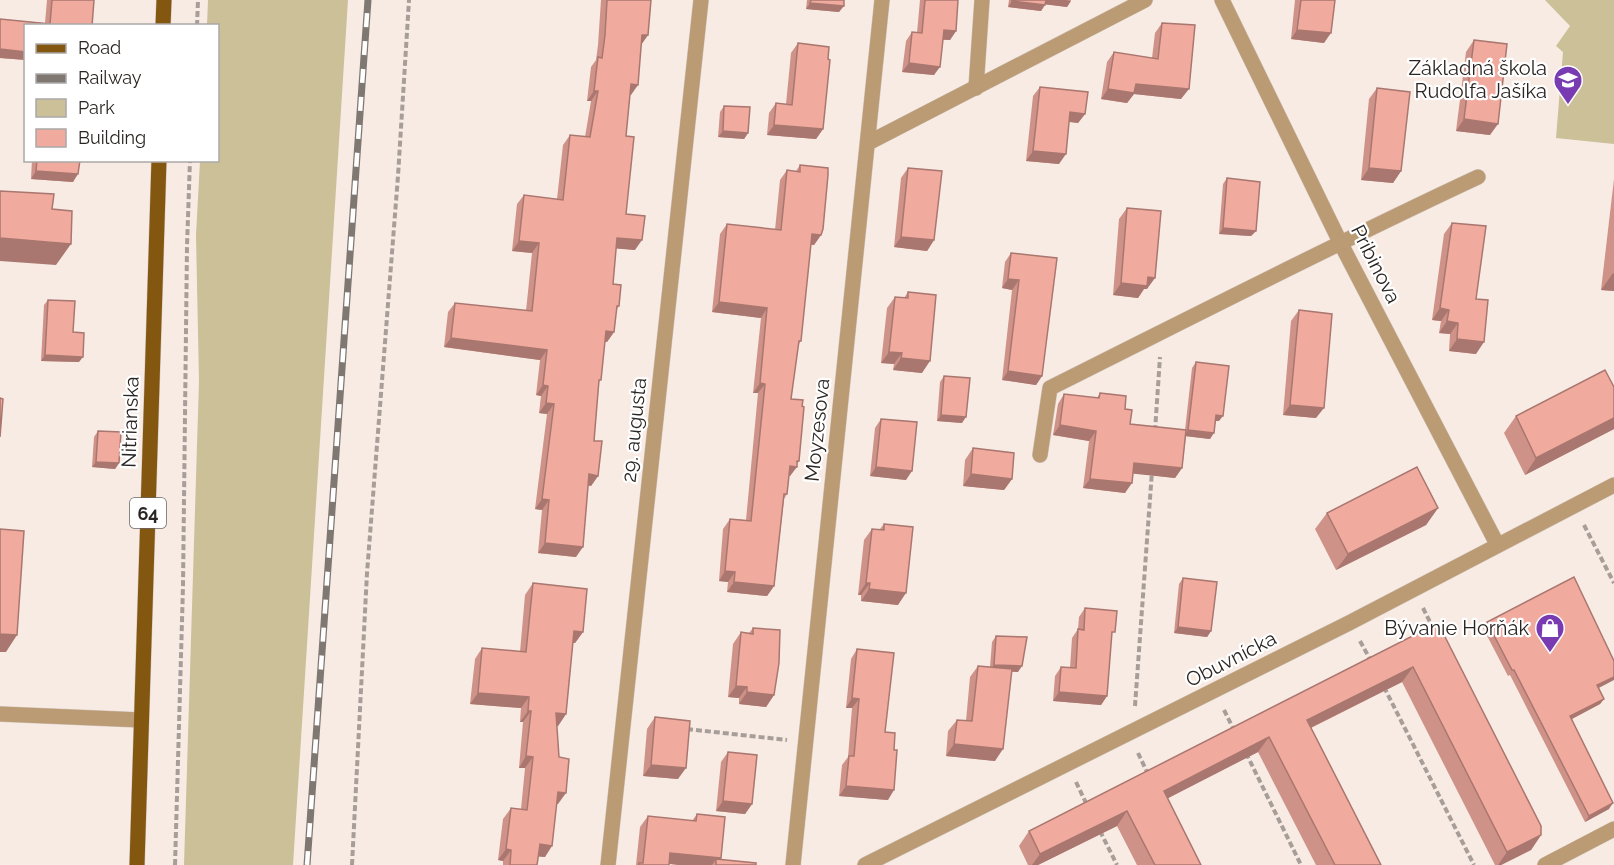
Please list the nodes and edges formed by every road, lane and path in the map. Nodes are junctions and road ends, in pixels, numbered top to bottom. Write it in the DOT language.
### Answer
graph roads {
  1 [pos="164,0"];
  2 [pos="198,0"];
  3 [pos="409,0"];
  4 [pos="701,0"];
  5 [pos="882,0"];
  6 [pos="982,0"];
  7 [pos="1145,0"];
  8 [pos="1222,0"];
  9 [pos="163,24"];
  10 [pos="197,24"];
  11 [pos="976,88"];
  12 [pos="868,142"];
  13 [pos="159,162"];
  14 [pos="190,162"];
  15 [pos="1478,177"];
  16 [pos="1341,244"];
  17 [pos="1161,333"];
  18 [pos="1154,440"];
  19 [pos="1040,455"];
  20 [pos="1152,464"];
  21 [pos="1614,485"];
  22 [pos="1581,519"];
  23 [pos="1497,544"];
  24 [pos="1614,583"];
  25 [pos="1420,601"];
  26 [pos="1349,623"];
  27 [pos="1436,632"];
  28 [pos="1373,666"];
  29 [pos="1384,687"];
  30 [pos="1215,690"];
  31 [pos="0,714"];
  32 [pos="1134,714"];
  33 [pos="141,720"];
  34 [pos="682,729"];
  35 [pos="1128,734"];
  36 [pos="1237,736"];
  37 [pos="787,740"];
  38 [pos="1243,747"];
  39 [pos="1074,777"];
  40 [pos="1151,779"];
  41 [pos="1088,806"];
  42 [pos="1098,826"];
  43 [pos="1614,829"];
  44 [pos="1548,863"];
  45 [pos="137,865"];
  46 [pos="175,865"];
  47 [pos="352,865"];
  48 [pos="608,865"];
  49 [pos="793,865"];
  50 [pos="865,865"];
  51 [pos="1117,865"];
  52 [pos="1301,865"];
  53 [pos="1474,865"];
  54 [pos="1571,865"];
  1 -- 9 [label="main road"];
  2 -- 10 [label="path"];
  3 -- 47 [label="path"];
  4 -- 48 [label="street, 29. augusta"];
  5 -- 12 [label="street, Moyzesova"];
  6 -- 11 [label="street"];
  7 -- 11 [label="street"];
  8 -- 16 [label="street, Pribinova"];
  11 -- 12 [label="street"];
  12 -- 49 [label="street, Moyzesova"];
  13 -- 33 [label="main road, Nitrianska / 64"];
  14 -- 46 [label="path"];
  15 -- 16 [label="street"];
  16 -- 17 [label="street"];
  16 -- 23 [label="street, Pribinova"];
  17 -- 18 [label="path"];
  17 -- 19 [label="street"];
  20 -- 32 [label="path"];
  21 -- 23 [label="street, Obuvnícka"];
  22 -- 24 [label="path"];
  23 -- 26 [label="street, Obuvnícka"];
  25 -- 27 [label="path"];
  26 -- 28 [label="path"];
  26 -- 30 [label="street, Obuvnícka"];
  29 -- 53 [label="path"];
  30 -- 35 [label="street, Obuvnícka"];
  30 -- 36 [label="path"];
  31 -- 33 [label="street"];
  33 -- 45 [label="main road, Nitrianska / 64"];
  34 -- 37 [label="path"];
  35 -- 40 [label="path"];
  35 -- 50 [label="street, Obuvnícka"];
  38 -- 52 [label="path"];
  39 -- 41 [label="path"];
  42 -- 51 [label="path"];
  43 -- 44 [label="street"];
  44 -- 54 [label="street"];
}
